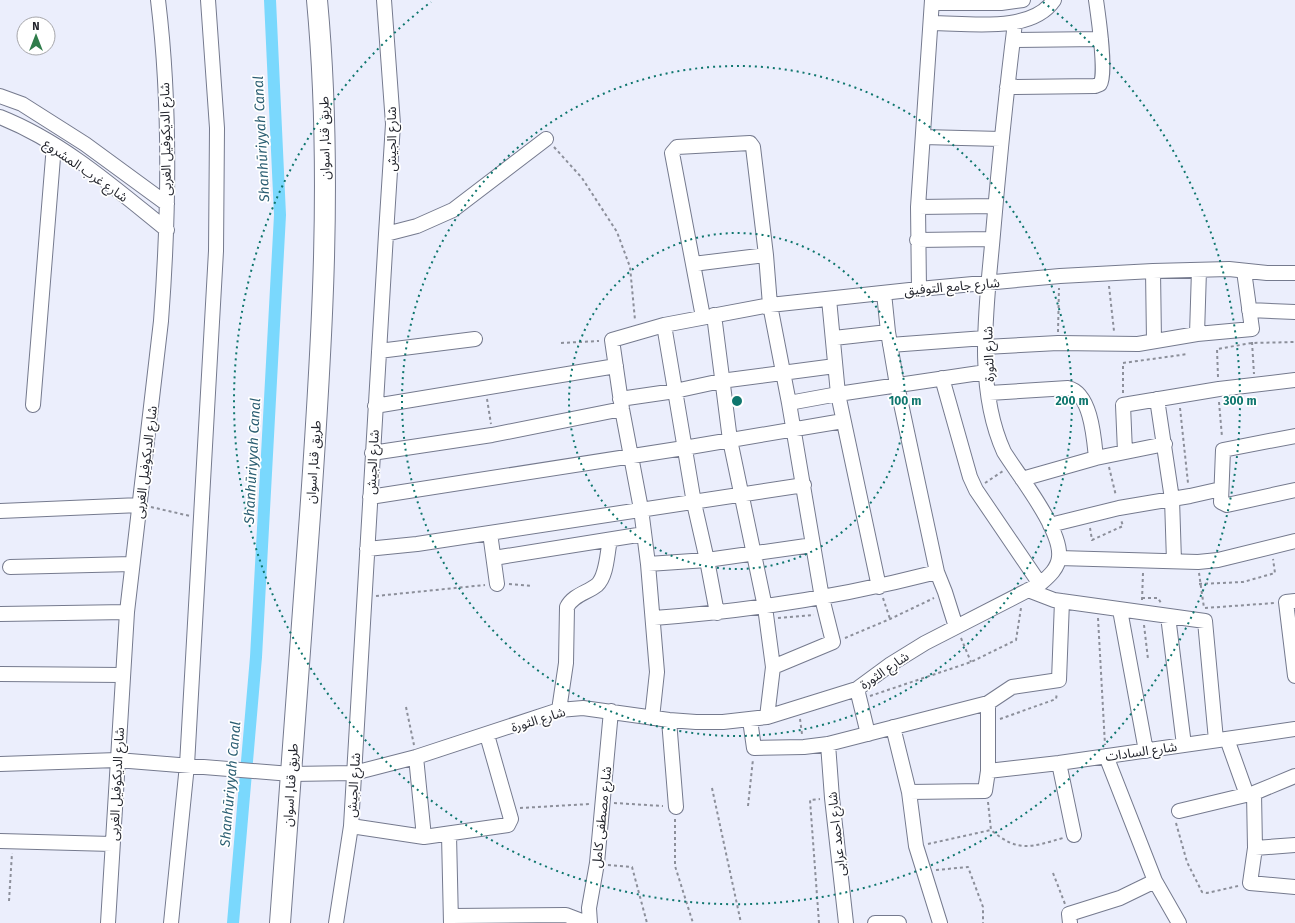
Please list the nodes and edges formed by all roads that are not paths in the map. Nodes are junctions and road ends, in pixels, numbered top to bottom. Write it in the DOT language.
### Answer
graph roads {
  1 [pos="158,0"];
  2 [pos="208,0"];
  3 [pos="317,0"];
  4 [pos="384,0"];
  5 [pos="1022,0"];
  6 [pos="1054,0"];
  7 [pos="1096,0"];
  8 [pos="932,2"];
  9 [pos="931,23"];
  10 [pos="1015,24"];
  11 [pos="1101,39"];
  12 [pos="1013,40"];
  13 [pos="1007,87"];
  14 [pos="0,96"];
  15 [pos="0,117"];
  16 [pos="923,137"];
  17 [pos="546,139"];
  18 [pos="1001,139"];
  19 [pos="54,145"];
  20 [pos="167,204"];
  21 [pos="995,206"];
  22 [pos="918,207"];
  23 [pos="167,230"];
  24 [pos="386,234"];
  25 [pos="992,239"];
  26 [pos="917,240"];
  27 [pos="766,255"];
  28 [pos="693,264"];
  29 [pos="1199,270"];
  30 [pos="1154,271"];
  31 [pos="1244,271"];
  32 [pos="1295,273"];
  33 [pos="989,283"];
  34 [pos="919,289"];
  35 [pos="884,293"];
  36 [pos="829,299"];
  37 [pos="770,305"];
  38 [pos="1249,310"];
  39 [pos="1295,312"];
  40 [pos="708,316"];
  41 [pos="664,325"];
  42 [pos="1197,334"];
  43 [pos="834,338"];
  44 [pos="475,339"];
  45 [pos="889,339"];
  46 [pos="1154,341"];
  47 [pos="985,343"];
  48 [pos="379,351"];
  49 [pos="616,366"];
  50 [pos="835,366"];
  51 [pos="986,372"];
  52 [pos="782,373"];
  53 [pos="942,378"];
  54 [pos="1295,380"];
  55 [pos="721,381"];
  56 [pos="897,385"];
  57 [pos="675,391"];
  58 [pos="989,392"];
  59 [pos="838,394"];
  60 [pos="1157,399"];
  61 [pos="621,404"];
  62 [pos="789,404"];
  63 [pos="33,405"];
  64 [pos="375,406"];
  65 [pos="843,421"];
  66 [pos="794,428"];
  67 [pos="1295,436"];
  68 [pos="730,440"];
  69 [pos="1165,444"];
  70 [pos="684,448"];
  71 [pos="1125,452"];
  72 [pos="372,453"];
  73 [pos="631,456"];
  74 [pos="1101,457"];
  75 [pos="1022,479"];
  76 [pos="804,485"];
  77 [pos="1221,489"];
  78 [pos="1295,490"];
  79 [pos="741,495"];
  80 [pos="370,497"];
  81 [pos="1172,499"];
  82 [pos="694,503"];
  83 [pos="140,505"];
  84 [pos="642,509"];
  85 [pos="0,511"];
  86 [pos="1050,525"];
  87 [pos="490,533"];
  88 [pos="644,534"];
  89 [pos="610,540"];
  90 [pos="1295,541"];
  91 [pos="813,545"];
  92 [pos="367,549"];
  93 [pos="754,554"];
  94 [pos="494,558"];
  95 [pos="1059,558"];
  96 [pos="707,560"];
  97 [pos="1174,561"];
  98 [pos="132,564"];
  99 [pos="648,564"];
  100 [pos="10,567"];
  101 [pos="937,572"];
  102 [pos="497,584"];
  103 [pos="879,587"];
  104 [pos="1028,590"];
  105 [pos="822,598"];
  106 [pos="1062,601"];
  107 [pos="1291,601"];
  108 [pos="1120,610"];
  109 [pos="127,612"];
  110 [pos="717,613"];
  111 [pos="765,613"];
  112 [pos="0,614"];
  113 [pos="1168,616"];
  114 [pos="654,618"];
  115 [pos="956,627"];
  116 [pos="773,668"];
  117 [pos="0,674"];
  118 [pos="122,675"];
  119 [pos="1295,676"];
  120 [pos="858,694"];
  121 [pos="988,703"];
  122 [pos="559,710"];
  123 [pos="611,711"];
  124 [pos="768,717"];
  125 [pos="652,718"];
  126 [pos="669,720"];
  127 [pos="750,720"];
  128 [pos="893,727"];
  129 [pos="1295,729"];
  130 [pos="868,734"];
  131 [pos="487,735"];
  132 [pos="1222,740"];
  133 [pos="828,744"];
  134 [pos="1184,745"];
  135 [pos="1146,751"];
  136 [pos="1106,756"];
  137 [pos="416,757"];
  138 [pos="122,760"];
  139 [pos="1058,763"];
  140 [pos="0,764"];
  141 [pos="187,765"];
  142 [pos="988,771"];
  143 [pos="354,772"];
  144 [pos="291,774"];
  145 [pos="1295,776"];
  146 [pos="908,792"];
  147 [pos="1250,794"];
  148 [pos="676,807"];
  149 [pos="1179,811"];
  150 [pos="351,826"];
  151 [pos="449,835"];
  152 [pos="1074,835"];
  153 [pos="424,837"];
  154 [pos="6,842"];
  155 [pos="112,844"];
  156 [pos="1295,845"];
  157 [pos="1255,848"];
  158 [pos="1155,881"];
  159 [pos="1295,887"];
  160 [pos="1069,919"];
  161 [pos="451,920"];
  162 [pos="108,923"];
  163 [pos="171,923"];
  164 [pos="280,923"];
  165 [pos="336,923"];
  166 [pos="589,923"];
  167 [pos="846,923"];
  168 [pos="875,923"];
  169 [pos="899,923"];
  170 [pos="940,923"];
  171 [pos="1179,923"];
  1 -- 20 [label="street, شارع الديكوفيل الغربى"];
  2 -- 141 [label="street"];
  3 -- 144 [label="highway, طريق قنا, اسوان"];
  4 -- 24 [label="street, شارع الجيش"];
  5 -- 8 [label="street"];
  6 -- 10 [label="street"];
  7 -- 11 [label="street"];
  8 -- 9 [label="street"];
  9 -- 10 [label="street"];
  9 -- 16 [label="street"];
  10 -- 12 [label="street, شارع الثورة"];
  11 -- 12 [label="street"];
  11 -- 13 [label="street"];
  12 -- 13 [label="street, شارع الثورة"];
  13 -- 18 [label="street, شارع الثورة"];
  14 -- 20 [label="street, شارع غرب المشروع"];
  15 -- 19 [label="street, شارع غرب المشروع"];
  16 -- 18 [label="street"];
  16 -- 22 [label="street"];
  17 -- 24 [label="street"];
  18 -- 21 [label="street, شارع الثورة"];
  19 -- 23 [label="street, شارع غرب المشروع"];
  19 -- 63 [label="street"];
  20 -- 23 [label="street, شارع الديكوفيل الغربى"];
  21 -- 22 [label="street"];
  21 -- 25 [label="street, شارع الثورة"];
  22 -- 26 [label="street"];
  23 -- 83 [label="street, شارع الديكوفيل الغربى"];
  24 -- 48 [label="street, شارع الجيش"];
  25 -- 26 [label="street"];
  25 -- 33 [label="street, شارع الثورة"];
  26 -- 34 [label="street"];
  27 -- 28 [label="street"];
  27 -- 28 [label="street"];
  27 -- 37 [label="street"];
  28 -- 40 [label="street"];
  29 -- 30 [label="street, شارع جامع التوفيق"];
  29 -- 31 [label="street, شارع جامع التوفيق"];
  29 -- 42 [label="street"];
  30 -- 33 [label="street, شارع جامع التوفيق"];
  30 -- 46 [label="street"];
  31 -- 32 [label="street, شارع جامع التوفيق"];
  31 -- 38 [label="street"];
  33 -- 34 [label="street, شارع جامع التوفيق"];
  33 -- 47 [label="street, شارع الثورة"];
  34 -- 35 [label="street, شارع جامع التوفيق"];
  35 -- 36 [label="street, شارع جامع التوفيق"];
  35 -- 45 [label="street"];
  36 -- 37 [label="street, شارع جامع التوفيق"];
  36 -- 43 [label="street"];
  37 -- 40 [label="street, شارع جامع التوفيق"];
  37 -- 52 [label="street"];
  38 -- 39 [label="street"];
  38 -- 42 [label="street"];
  40 -- 41 [label="street, شارع جامع التوفيق"];
  40 -- 55 [label="street"];
  41 -- 49 [label="street, شارع جامع التوفيق"];
  41 -- 57 [label="street"];
  42 -- 46 [label="street"];
  43 -- 45 [label="street"];
  43 -- 50 [label="street"];
  44 -- 48 [label="street"];
  45 -- 47 [label="street"];
  45 -- 56 [label="street"];
  46 -- 47 [label="street"];
  47 -- 51 [label="street, شارع الثورة"];
  48 -- 64 [label="street, شارع الجيش"];
  49 -- 61 [label="street"];
  49 -- 64 [label="street"];
  50 -- 52 [label="street"];
  50 -- 59 [label="street"];
  51 -- 53 [label="street"];
  51 -- 58 [label="street, شارع الثورة"];
  52 -- 55 [label="street"];
  52 -- 62 [label="street"];
  53 -- 56 [label="street"];
  53 -- 104 [label="street"];
  54 -- 60 [label="street"];
  55 -- 57 [label="street"];
  55 -- 68 [label="street"];
  56 -- 59 [label="street"];
  56 -- 101 [label="street"];
  57 -- 61 [label="street"];
  57 -- 70 [label="street"];
  58 -- 74 [label="street"];
  58 -- 75 [label="street, شارع الثورة"];
  59 -- 62 [label="street"];
  59 -- 65 [label="street"];
  60 -- 69 [label="street"];
  60 -- 71 [label="street"];
  61 -- 72 [label="street"];
  61 -- 73 [label="street"];
  62 -- 66 [label="street"];
  64 -- 72 [label="street, شارع الجيش"];
  65 -- 66 [label="street"];
  65 -- 103 [label="street"];
  66 -- 68 [label="street"];
  66 -- 76 [label="street"];
  67 -- 77 [label="street"];
  68 -- 70 [label="street"];
  68 -- 79 [label="street"];
  69 -- 71 [label="street"];
  69 -- 81 [label="street"];
  70 -- 73 [label="street"];
  70 -- 82 [label="street"];
  71 -- 74 [label="street"];
  72 -- 80 [label="street, شارع الجيش"];
  73 -- 80 [label="street"];
  73 -- 84 [label="street"];
  74 -- 75 [label="street"];
  75 -- 86 [label="street, شارع الثورة"];
  76 -- 79 [label="street"];
  76 -- 91 [label="street"];
  77 -- 78 [label="street"];
  77 -- 81 [label="street"];
  79 -- 82 [label="street"];
  79 -- 93 [label="street"];
  80 -- 92 [label="street, شارع الجيش"];
  81 -- 86 [label="street"];
  81 -- 97 [label="street"];
  82 -- 84 [label="street"];
  82 -- 96 [label="street"];
  83 -- 85 [label="street"];
  83 -- 98 [label="street, شارع الديكوفيل الغربى"];
  84 -- 87 [label="street"];
  84 -- 88 [label="street"];
  86 -- 95 [label="street, شارع الثورة"];
  87 -- 92 [label="street"];
  87 -- 94 [label="street"];
  88 -- 89 [label="street"];
  88 -- 99 [label="street"];
  89 -- 94 [label="street"];
  89 -- 122 [label="street"];
  90 -- 97 [label="street"];
  91 -- 93 [label="street"];
  91 -- 105 [label="street"];
  92 -- 143 [label="street, شارع الجيش"];
  93 -- 96 [label="street"];
  93 -- 111 [label="street"];
  94 -- 102 [label="street"];
  95 -- 97 [label="street"];
  95 -- 104 [label="street, شارع الثورة"];
  96 -- 99 [label="street"];
  96 -- 110 [label="street"];
  98 -- 100 [label="street"];
  98 -- 109 [label="street, شارع الديكوفيل الغربى"];
  99 -- 114 [label="street"];
  101 -- 103 [label="street"];
  101 -- 115 [label="street"];
  103 -- 105 [label="street"];
  104 -- 106 [label="street"];
  104 -- 115 [label="street, شارع الثورة"];
  105 -- 111 [label="street"];
  105 -- 116 [label="street"];
  106 -- 108 [label="street"];
  106 -- 121 [label="street"];
  107 -- 119 [label="street"];
  108 -- 113 [label="street"];
  108 -- 135 [label="street"];
  109 -- 112 [label="street"];
  109 -- 118 [label="street, شارع الديكوفيل الغربى"];
  110 -- 111 [label="street"];
  110 -- 114 [label="street"];
  111 -- 116 [label="street"];
  113 -- 132 [label="street"];
  113 -- 134 [label="street"];
  114 -- 125 [label="street"];
  115 -- 120 [label="street, شارع الثورة"];
  116 -- 124 [label="street"];
  117 -- 118 [label="street"];
  118 -- 138 [label="street, شارع الديكوفيل الغربى"];
  120 -- 124 [label="street, شارع الثورة"];
  120 -- 130 [label="street"];
  121 -- 128 [label="street"];
  121 -- 142 [label="street"];
  122 -- 123 [label="street, شارع الثورة"];
  122 -- 131 [label="street, شارع الثورة"];
  123 -- 125 [label="street, شارع الثورة"];
  123 -- 166 [label="street, شارع مصطفى كامل"];
  124 -- 127 [label="street, شارع الثورة"];
  125 -- 126 [label="street, شارع الثورة"];
  126 -- 127 [label="street, شارع الثورة"];
  126 -- 148 [label="street"];
  127 -- 133 [label="street"];
  128 -- 130 [label="street"];
  128 -- 146 [label="street"];
  129 -- 132 [label="street, شارع السادات"];
  130 -- 133 [label="street"];
  131 -- 137 [label="street, شارع الثورة"];
  131 -- 151 [label="street"];
  132 -- 134 [label="street, شارع السادات"];
  132 -- 147 [label="street"];
  133 -- 167 [label="street, شارع احمد عرابى"];
  134 -- 135 [label="street, شارع السادات"];
  135 -- 136 [label="street, شارع السادات"];
  136 -- 139 [label="street, شارع السادات"];
  136 -- 158 [label="street"];
  137 -- 143 [label="street, شارع الثورة"];
  137 -- 153 [label="street"];
  138 -- 140 [label="street, شارع الثورة"];
  138 -- 141 [label="street, شارع الثورة"];
  138 -- 155 [label="street, شارع الديكوفيل الغربى"];
  139 -- 142 [label="street, شارع السادات"];
  139 -- 152 [label="street"];
  141 -- 144 [label="street, شارع الثورة"];
  141 -- 163 [label="street"];
  142 -- 146 [label="street"];
  143 -- 144 [label="street, شارع الثورة"];
  143 -- 150 [label="street, شارع الجيش"];
  144 -- 164 [label="highway, طريق قنا, اسوان"];
  145 -- 147 [label="street"];
  146 -- 170 [label="street"];
  147 -- 149 [label="street"];
  147 -- 157 [label="street"];
  150 -- 153 [label="street"];
  150 -- 165 [label="street, شارع الجيش"];
  151 -- 153 [label="street"];
  151 -- 161 [label="street"];
  154 -- 155 [label="street"];
  155 -- 162 [label="street, شارع الديكوفيل الغربى"];
  156 -- 157 [label="street"];
  157 -- 159 [label="street"];
  158 -- 160 [label="street"];
  158 -- 171 [label="street"];
  161 -- 166 [label="street"];
  168 -- 169 [label="street"];
}
